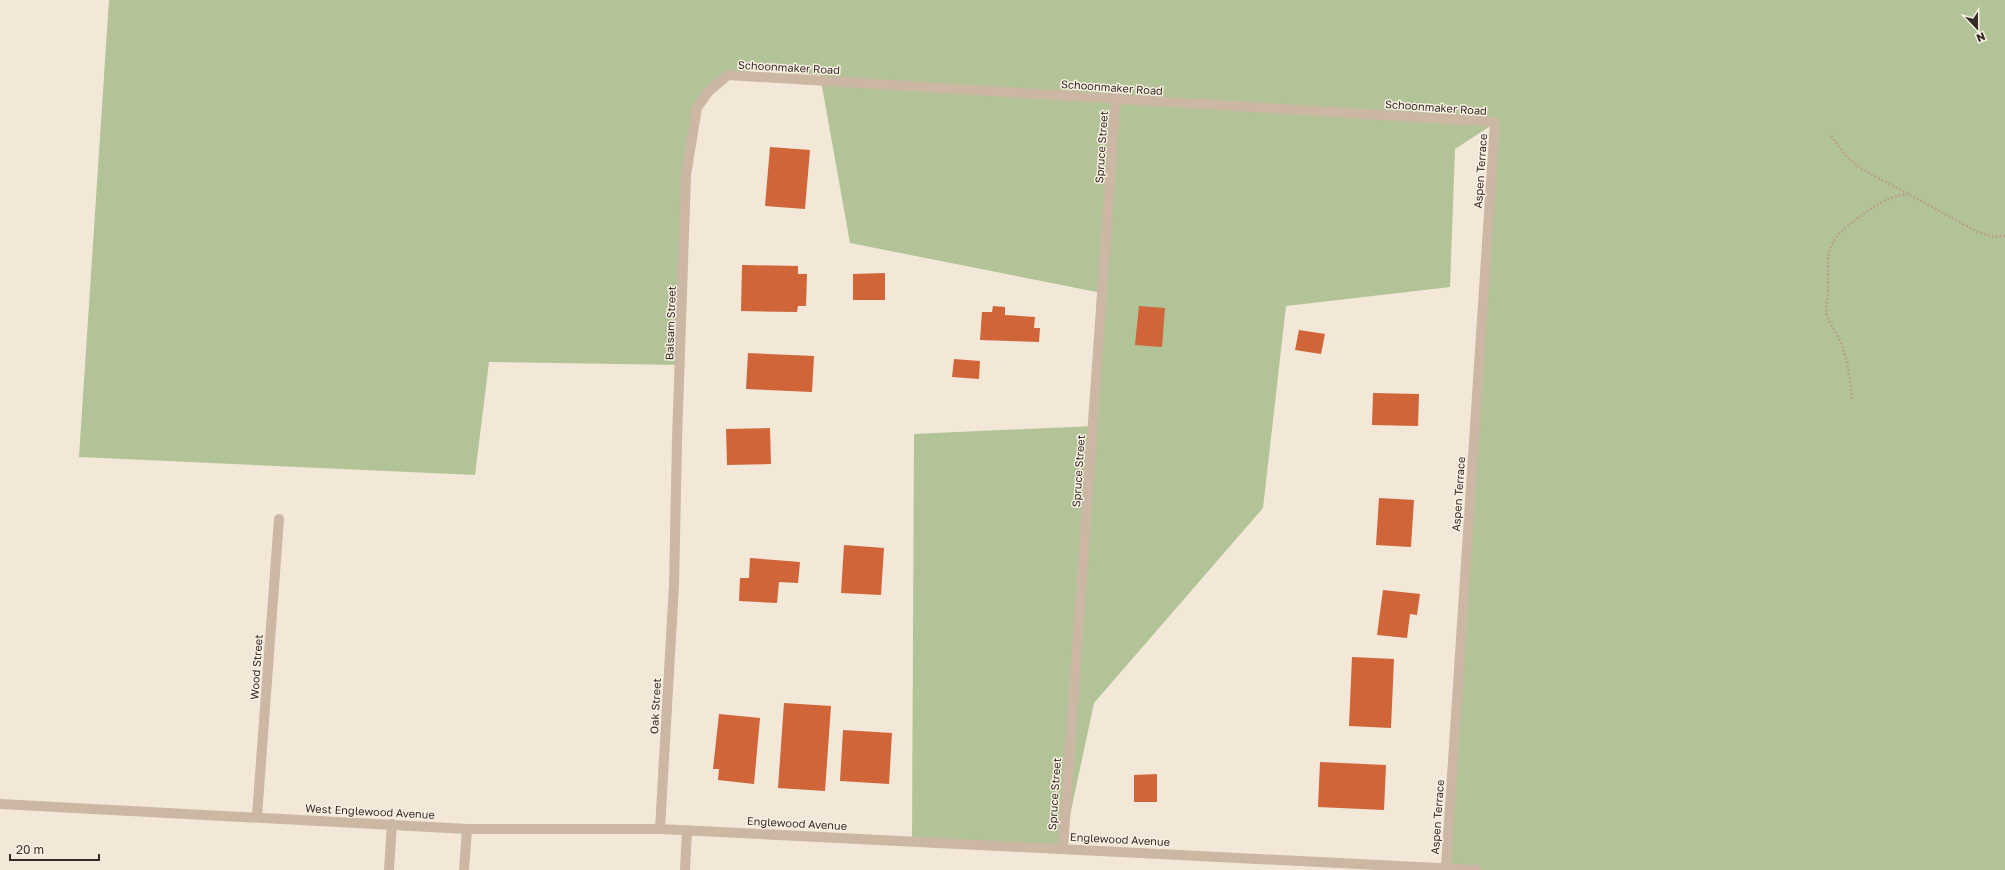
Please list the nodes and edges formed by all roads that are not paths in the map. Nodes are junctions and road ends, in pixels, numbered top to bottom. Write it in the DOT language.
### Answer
graph roads {
  1 [pos="728,75"];
  2 [pos="1116,97"];
  3 [pos="1495,122"];
  4 [pos="279,519"];
  5 [pos="674,585"];
  6 [pos="0,804"];
  7 [pos="257,816"];
  8 [pos="392,824"];
  9 [pos="466,829"];
  10 [pos="660,829"];
  11 [pos="687,830"];
  12 [pos="738,832"];
  13 [pos="1062,848"];
  14 [pos="1329,866"];
  15 [pos="1446,868"];
  16 [pos="389,870"];
  17 [pos="464,870"];
  18 [pos="685,870"];
  19 [pos="1477,870"];
  1 -- 2 [label="street, Schoonmaker Road"];
  1 -- 5 [label="street, Balsam Street"];
  2 -- 3 [label="street, Schoonmaker Road"];
  2 -- 13 [label="street, Spruce Street"];
  3 -- 15 [label="street, Aspen Terrace"];
  4 -- 7 [label="street, Wood Street"];
  5 -- 10 [label="street, Oak Street"];
  6 -- 7 [label="street, West Englewood Avenue"];
  7 -- 8 [label="street, West Englewood Avenue"];
  8 -- 9 [label="street, West Englewood Avenue"];
  8 -- 16 [label="street"];
  9 -- 10 [label="street, West Englewood Avenue"];
  9 -- 17 [label="street"];
  10 -- 11 [label="street, West Englewood Avenue"];
  11 -- 12 [label="street, West Englewood Avenue"];
  11 -- 18 [label="street"];
  12 -- 13 [label="street, Englewood Avenue"];
  13 -- 14 [label="street, Englewood Avenue"];
  14 -- 15 [label="street, Englewood Avenue"];
  15 -- 19 [label="street, Englewood Avenue"];
}
